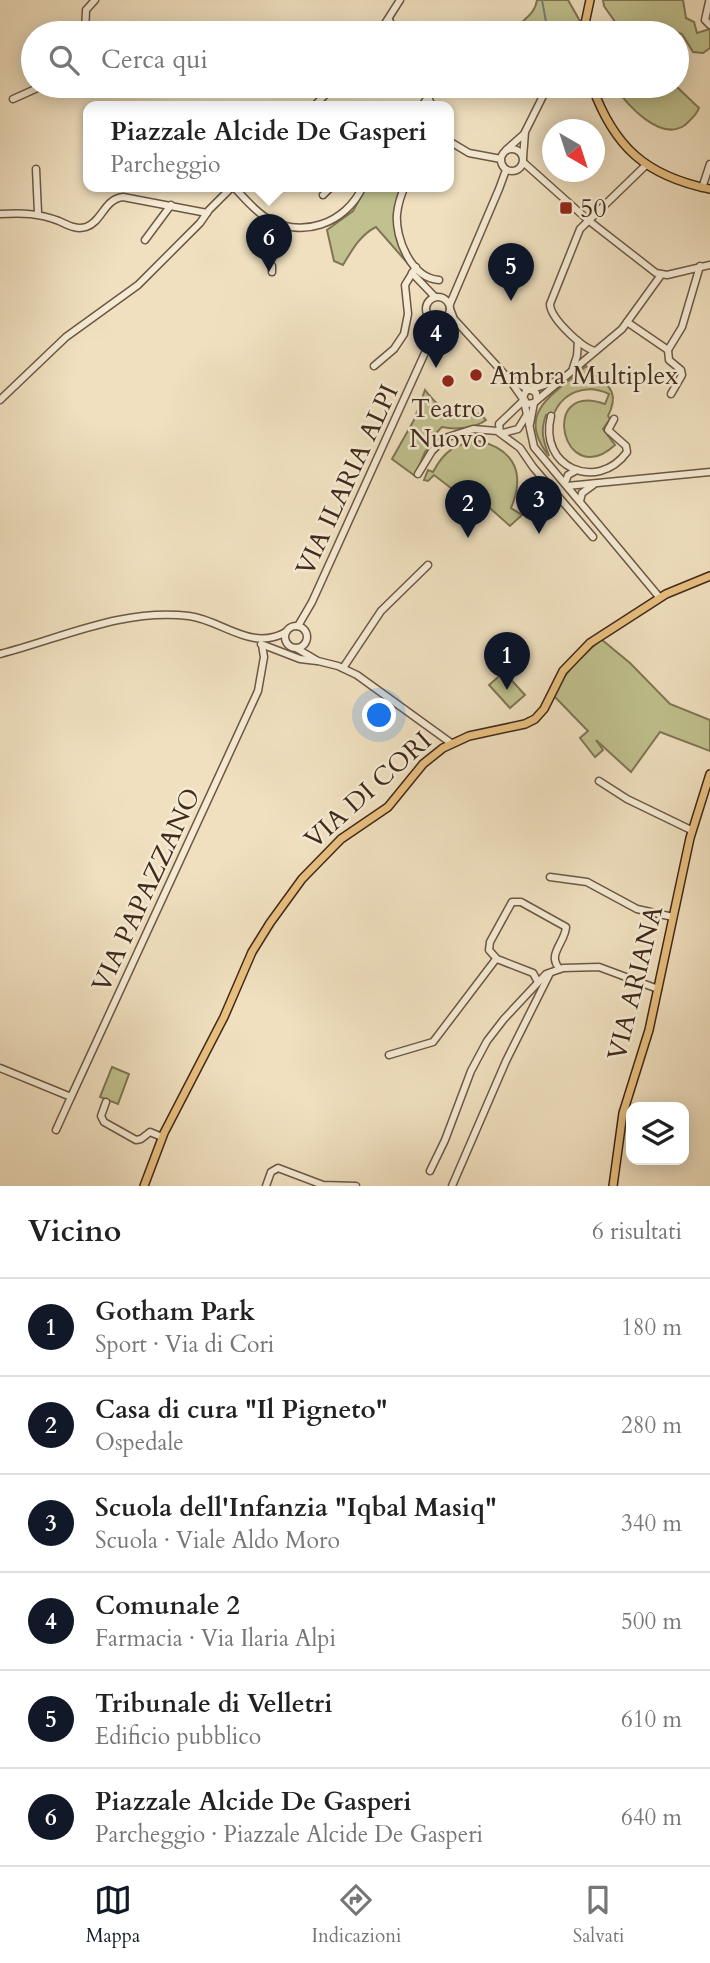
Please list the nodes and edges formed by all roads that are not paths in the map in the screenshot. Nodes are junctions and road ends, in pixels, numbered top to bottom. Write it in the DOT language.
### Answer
graph roads {
  1 [pos="96,0"];
  2 [pos="400,0"];
  3 [pos="590,0"];
  4 [pos="709,2"];
  5 [pos="389,20"];
  6 [pos="86,21"];
  7 [pos="586,21"];
  8 [pos="710,25"];
  9 [pos="21,95"];
  10 [pos="542,98"];
  11 [pos="596,98"];
  12 [pos="13,99"];
  13 [pos="525,132"];
  14 [pos="454,144"];
  15 [pos="505,152"];
  16 [pos="501,159"];
  17 [pos="523,160"];
  18 [pos="710,164"];
  19 [pos="646,165"];
  20 [pos="36,169"];
  21 [pos="506,170"];
  22 [pos="517,170"];
  23 [pos="706,188"];
  24 [pos="499,189"];
  25 [pos="227,192"];
  26 [pos="239,192"];
  27 [pos="326,192"];
  28 [pos="360,192"];
  29 [pos="402,192"];
  30 [pos="323,195"];
  31 [pos="171,205"];
  32 [pos="207,213"];
  33 [pos="0,214"];
  34 [pos="38,214"];
  35 [pos="266,218"];
  36 [pos="588,220"];
  37 [pos="145,240"];
  38 [pos="271,256"];
  39 [pos="710,265"];
  40 [pos="701,266"];
  41 [pos="414,270"];
  42 [pos="661,275"];
  43 [pos="439,280"];
  44 [pos="424,286"];
  45 [pos="457,286"];
  46 [pos="437,297"];
  47 [pos="428,303"];
  48 [pos="450,307"];
  49 [pos="430,317"];
  50 [pos="444,319"];
  51 [pos="454,319"];
  52 [pos="628,322"];
  53 [pos="433,335"];
  54 [pos="578,341"];
  55 [pos="668,350"];
  56 [pos="595,351"];
  57 [pos="374,366"];
  58 [pos="565,377"];
  59 [pos="509,379"];
  60 [pos="531,390"];
  61 [pos="671,394"];
  62 [pos="0,400"];
  63 [pos="524,400"];
  64 [pos="535,403"];
  65 [pos="527,414"];
  66 [pos="551,416"];
  67 [pos="614,419"];
  68 [pos="529,425"];
  69 [pos="501,433"];
  70 [pos="534,447"];
  71 [pos="525,454"];
  72 [pos="540,454"];
  73 [pos="530,463"];
  74 [pos="565,464"];
  75 [pos="554,470"];
  76 [pos="577,470"];
  77 [pos="710,471"];
  78 [pos="418,474"];
  79 [pos="595,484"];
  80 [pos="566,485"];
  81 [pos="580,501"];
  82 [pos="592,515"];
  83 [pos="582,524"];
  84 [pos="593,537"];
  85 [pos="428,565"];
  86 [pos="710,576"];
  87 [pos="660,598"];
  88 [pos="312,602"];
  89 [pos="298,626"];
  90 [pos="286,632"];
  91 [pos="306,634"];
  92 [pos="246,638"];
  93 [pos="273,638"];
  94 [pos="262,645"];
  95 [pos="288,645"];
  96 [pos="296,648"];
  97 [pos="0,654"];
  98 [pos="310,655"];
  99 [pos="318,661"];
  100 [pos="343,668"];
  101 [pos="451,743"];
  102 [pos="710,774"];
  103 [pos="599,781"];
  104 [pos="691,830"];
  105 [pos="550,877"];
  106 [pos="673,917"];
  107 [pos="496,959"];
  108 [pos="560,968"];
  109 [pos="551,971"];
  110 [pos="538,982"];
  111 [pos="658,989"];
  112 [pos="389,1055"];
  113 [pos="0,1068"];
  114 [pos="71,1097"];
  115 [pos="106,1101"];
  116 [pos="56,1130"];
  117 [pos="162,1137"];
  118 [pos="430,1171"];
  119 [pos="144,1186"];
  120 [pos="265,1186"];
  121 [pos="356,1186"];
  122 [pos="452,1186"];
  123 [pos="613,1186"];
  1 -- 6 [label="street"];
  2 -- 5 [label="street"];
  3 -- 7 [label="main road"];
  4 -- 8 [label="street"];
  9 -- 12 [label="street"];
  10 -- 13 [label="street"];
  11 -- 19 [label="main road"];
  13 -- 15 [label="street"];
  13 -- 17 [label="street"];
  14 -- 16 [label="street"];
  15 -- 16 [label="street"];
  15 -- 17 [label="street"];
  16 -- 21 [label="street"];
  17 -- 22 [label="street"];
  17 -- 36 [label="street"];
  18 -- 23 [label="street"];
  19 -- 23 [label="main road"];
  19 -- 36 [label="street"];
  20 -- 34 [label="street"];
  21 -- 22 [label="street"];
  21 -- 24 [label="street"];
  22 -- 24 [label="street"];
  24 -- 45 [label="street"];
  25 -- 32 [label="street"];
  26 -- 35 [label="street"];
  27 -- 30 [label="street"];
  28 -- 35 [label="street"];
  29 -- 41 [label="street"];
  31 -- 32 [label="street"];
  31 -- 34 [label="street"];
  31 -- 37 [label="street"];
  32 -- 62 [label="street"];
  33 -- 34 [label="street"];
  35 -- 38 [label="street"];
  36 -- 42 [label="street"];
  36 -- 54 [label="street"];
  39 -- 40 [label="street"];
  40 -- 42 [label="street"];
  40 -- 55 [label="street"];
  41 -- 43 [label="street"];
  41 -- 44 [label="street"];
  41 -- 57 [label="street"];
  42 -- 52 [label="street"];
  44 -- 46 [label="street"];
  44 -- 47 [label="street"];
  45 -- 46 [label="street"];
  45 -- 48 [label="street"];
  46 -- 47 [label="street"];
  46 -- 48 [label="street"];
  47 -- 49 [label="street"];
  48 -- 50 [label="street"];
  48 -- 51 [label="street"];
  49 -- 50 [label="street"];
  49 -- 53 [label="street"];
  50 -- 51 [label="street"];
  50 -- 53 [label="street, VIA ILARIA ALPI"];
  51 -- 59 [label="street"];
  52 -- 55 [label="street"];
  52 -- 56 [label="street"];
  53 -- 88 [label="street, VIA ILARIA ALPI"];
  54 -- 56 [label="street"];
  54 -- 58 [label="street"];
  55 -- 61 [label="street"];
  56 -- 58 [label="street"];
  58 -- 60 [label="street"];
  58 -- 64 [label="street"];
  59 -- 60 [label="street"];
  59 -- 63 [label="street"];
  60 -- 63 [label="street"];
  60 -- 64 [label="street"];
  63 -- 64 [label="street"];
  63 -- 65 [label="street"];
  63 -- 69 [label="street"];
  64 -- 68 [label="street"];
  65 -- 68 [label="street"];
  65 -- 69 [label="street"];
  66 -- 74 [label="street"];
  67 -- 76 [label="street"];
  68 -- 70 [label="street"];
  69 -- 71 [label="street"];
  69 -- 78 [label="street"];
  70 -- 71 [label="street"];
  70 -- 72 [label="street"];
  71 -- 73 [label="street"];
  72 -- 73 [label="street"];
  72 -- 75 [label="street"];
  73 -- 83 [label="street"];
  74 -- 75 [label="street"];
  74 -- 76 [label="street"];
  75 -- 80 [label="street"];
  76 -- 80 [label="street"];
  77 -- 79 [label="street"];
  79 -- 80 [label="street"];
  79 -- 81 [label="street"];
  80 -- 81 [label="street"];
  81 -- 82 [label="street"];
  82 -- 83 [label="street"];
  82 -- 87 [label="street"];
  83 -- 84 [label="street"];
  85 -- 100 [label="street"];
  86 -- 87 [label="main road, VIA DI CORI"];
  87 -- 101 [label="main road, VIA DI CORI"];
  88 -- 89 [label="street, VIA ILARIA ALPI"];
  88 -- 91 [label="street, VIA ILARIA ALPI"];
  89 -- 90 [label="street"];
  89 -- 91 [label="street"];
  90 -- 93 [label="street"];
  90 -- 95 [label="street"];
  91 -- 96 [label="street"];
  91 -- 98 [label="street"];
  92 -- 93 [label="street"];
  92 -- 94 [label="street"];
  92 -- 97 [label="street"];
  93 -- 95 [label="street"];
  94 -- 99 [label="street"];
  94 -- 114 [label="street, VIA PAPAZZANO"];
  95 -- 96 [label="street"];
  96 -- 98 [label="street"];
  98 -- 99 [label="street"];
  99 -- 100 [label="street"];
  100 -- 101 [label="street"];
  101 -- 117 [label="main road, VIA DI CORI"];
  102 -- 104 [label="main road, VIA ARIANA"];
  103 -- 104 [label="street"];
  104 -- 106 [label="main road, VIA ARIANA"];
  105 -- 106 [label="street"];
  106 -- 111 [label="main road, VIA ARIANA"];
  107 -- 108 [label="street"];
  107 -- 110 [label="street"];
  107 -- 112 [label="street"];
  108 -- 109 [label="street"];
  108 -- 111 [label="street"];
  109 -- 110 [label="street"];
  109 -- 122 [label="street"];
  110 -- 118 [label="street"];
  111 -- 123 [label="main road, VIA ARIANA"];
  113 -- 114 [label="street"];
  114 -- 116 [label="street, VIA PAPAZZANO"];
  115 -- 117 [label="street"];
  117 -- 119 [label="main road, VIA DI CORI"];
  120 -- 121 [label="street"];
}
